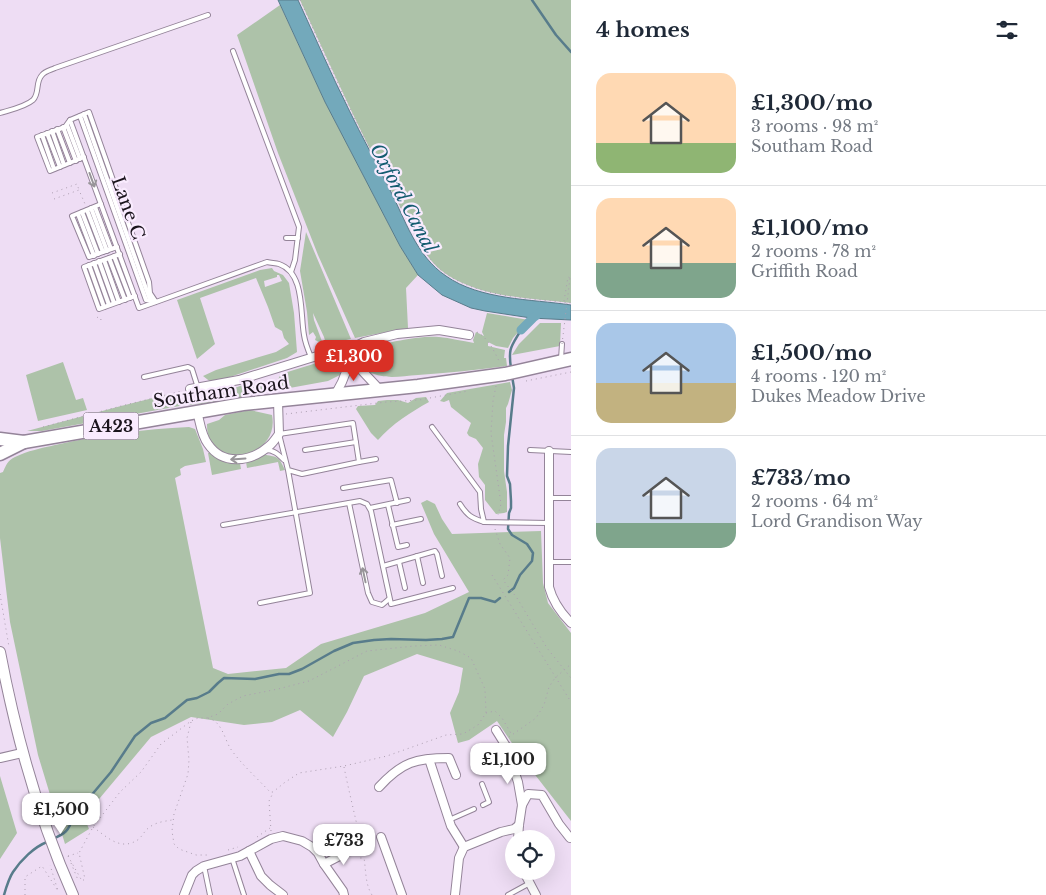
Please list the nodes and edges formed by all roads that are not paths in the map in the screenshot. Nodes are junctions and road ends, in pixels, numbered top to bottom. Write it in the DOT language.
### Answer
graph roads {
  1 [pos="208,14"];
  2 [pos="233,51"];
  3 [pos="0,113"];
  4 [pos="82,115"];
  5 [pos="70,120"];
  6 [pos="65,126"];
  7 [pos="57,129"];
  8 [pos="52,131"];
  9 [pos="47,133"];
  10 [pos="80,159"];
  11 [pos="70,163"];
  12 [pos="62,166"];
  13 [pos="101,204"];
  14 [pos="87,210"];
  15 [pos="286,238"];
  16 [pos="298,238"];
  17 [pos="117,247"];
  18 [pos="103,252"];
  19 [pos="120,254"];
  20 [pos="112,257"];
  21 [pos="102,261"];
  22 [pos="91,264"];
  23 [pos="290,272"];
  24 [pos="135,296"];
  25 [pos="127,299"];
  26 [pos="119,302"];
  27 [pos="156,302"];
  28 [pos="114,303"];
  29 [pos="109,305"];
  30 [pos="469,335"];
  31 [pos="562,344"];
  32 [pos="349,357"];
  33 [pos="311,358"];
  34 [pos="566,361"];
  35 [pos="144,377"];
  36 [pos="194,389"];
  37 [pos="381,391"];
  38 [pos="334,395"];
  39 [pos="278,401"];
  40 [pos="197,411"];
  41 [pos="432,427"];
  42 [pos="279,434"];
  43 [pos="0,440"];
  44 [pos="24,442"];
  45 [pos="356,442"];
  46 [pos="264,450"];
  47 [pos="305,450"];
  48 [pos="530,450"];
  49 [pos="549,451"];
  50 [pos="571,452"];
  51 [pos="0,454"];
  52 [pos="376,459"];
  53 [pos="286,461"];
  54 [pos="359,462"];
  55 [pos="288,470"];
  56 [pos="343,488"];
  57 [pos="549,498"];
  58 [pos="571,498"];
  59 [pos="408,500"];
  60 [pos="349,503"];
  61 [pos="396,503"];
  62 [pos="460,504"];
  63 [pos="388,505"];
  64 [pos="370,508"];
  65 [pos="296,512"];
  66 [pos="422,519"];
  67 [pos="484,522"];
  68 [pos="548,523"];
  69 [pos="223,525"];
  70 [pos="392,525"];
  71 [pos="407,545"];
  72 [pos="417,556"];
  73 [pos="399,562"];
  74 [pos="548,562"];
  75 [pos="571,562"];
  76 [pos="383,566"];
  77 [pos="442,576"];
  78 [pos="423,583"];
  79 [pos="404,588"];
  80 [pos="453,588"];
  81 [pos="389,599"];
  82 [pos="260,602"];
  83 [pos="571,623"];
  84 [pos="4,650"];
  85 [pos="496,730"];
  86 [pos="22,753"];
  87 [pos="0,758"];
  88 [pos="429,759"];
  89 [pos="456,775"];
  90 [pos="482,784"];
  91 [pos="379,787"];
  92 [pos="483,805"];
  93 [pos="522,805"];
  94 [pos="474,809"];
  95 [pos="449,820"];
  96 [pos="519,825"];
  97 [pos="519,830"];
  98 [pos="381,837"];
  99 [pos="570,838"];
  100 [pos="464,847"];
  101 [pos="247,848"];
  102 [pos="353,849"];
  103 [pos="232,858"];
  104 [pos="324,864"];
  105 [pos="204,866"];
  106 [pos="528,880"];
  107 [pos="530,883"];
  108 [pos="73,895"];
  109 [pos="184,895"];
  110 [pos="210,895"];
  111 [pos="244,895"];
  112 [pos="283,895"];
  113 [pos="344,895"];
  114 [pos="402,895"];
  115 [pos="455,895"];
  116 [pos="508,895"];
  117 [pos="536,895"];
  1 -- 3 [label="lane"];
  2 -- 16 [label="lane"];
  4 -- 5 [label="lane"];
  4 -- 27 [label="lane"];
  4 -- 27 [label="lane"];
  5 -- 6 [label="lane"];
  5 -- 10 [label="lane"];
  6 -- 7 [label="lane"];
  6 -- 10 [label="lane"];
  7 -- 8 [label="lane"];
  7 -- 11 [label="lane"];
  8 -- 9 [label="lane"];
  8 -- 12 [label="lane"];
  9 -- 12 [label="lane"];
  9 -- 12 [label="lane"];
  10 -- 11 [label="lane"];
  10 -- 13 [label="lane, one-way"];
  11 -- 12 [label="lane"];
  13 -- 14 [label="lane"];
  13 -- 17 [label="lane"];
  14 -- 18 [label="lane"];
  14 -- 18 [label="lane"];
  14 -- 18 [label="lane"];
  15 -- 16 [label="lane"];
  16 -- 23 [label="lane"];
  17 -- 18 [label="lane"];
  17 -- 19 [label="lane"];
  19 -- 20 [label="lane"];
  19 -- 24 [label="lane"];
  20 -- 21 [label="lane"];
  20 -- 25 [label="lane"];
  21 -- 22 [label="lane"];
  21 -- 26 [label="lane"];
  21 -- 28 [label="lane"];
  22 -- 29 [label="lane"];
  22 -- 29 [label="lane"];
  23 -- 27 [label="lane"];
  23 -- 33 [label="lane"];
  24 -- 25 [label="lane"];
  24 -- 27 [label="lane"];
  25 -- 26 [label="lane"];
  26 -- 28 [label="lane"];
  28 -- 29 [label="lane"];
  30 -- 32 [label="street"];
  31 -- 34 [label="lane"];
  32 -- 33 [label="street, Southam Road"];
  32 -- 37 [label="street"];
  32 -- 38 [label="street"];
  33 -- 36 [label="street, Southam Road"];
  34 -- 37 [label="highway, Southam Road / A423"];
  35 -- 36 [label="lane"];
  37 -- 38 [label="highway, Southam Road / A423"];
  38 -- 39 [label="highway, Southam Road / A423"];
  39 -- 40 [label="highway, Southam Road / A423"];
  39 -- 42 [label="street"];
  40 -- 44 [label="highway, Southam Road / A423"];
  46 -- 40 [label="street, one-way"];
  41 -- 67 [label="lane"];
  42 -- 45 [label="lane"];
  42 -- 46 [label="street"];
  42 -- 53 [label="lane"];
  43 -- 44 [label="highway, Southam Road / A423"];
  44 -- 51 [label="highway, Southam Road / A423"];
  45 -- 47 [label="lane"];
  45 -- 54 [label="lane"];
  46 -- 53 [label="lane"];
  48 -- 49 [label="lane"];
  49 -- 50 [label="lane"];
  49 -- 57 [label="street"];
  52 -- 54 [label="lane"];
  53 -- 55 [label="lane"];
  54 -- 55 [label="lane"];
  55 -- 65 [label="lane"];
  56 -- 61 [label="lane"];
  57 -- 58 [label="lane"];
  57 -- 68 [label="street"];
  59 -- 61 [label="lane"];
  60 -- 64 [label="lane"];
  60 -- 65 [label="lane"];
  81 -- 60 [label="lane, one-way"];
  61 -- 63 [label="lane"];
  62 -- 67 [label="lane"];
  63 -- 64 [label="lane"];
  63 -- 70 [label="lane"];
  64 -- 76 [label="lane"];
  65 -- 69 [label="lane"];
  65 -- 82 [label="lane"];
  66 -- 70 [label="lane"];
  67 -- 68 [label="lane"];
  68 -- 74 [label="street"];
  70 -- 71 [label="lane"];
  72 -- 73 [label="lane"];
  72 -- 77 [label="lane"];
  72 -- 78 [label="lane"];
  73 -- 76 [label="lane"];
  73 -- 79 [label="lane"];
  74 -- 75 [label="lane"];
  74 -- 83 [label="street"];
  76 -- 81 [label="lane"];
  80 -- 81 [label="lane"];
  84 -- 86 [label="street"];
  85 -- 93 [label="street"];
  86 -- 87 [label="street"];
  86 -- 108 [label="street"];
  88 -- 89 [label="street"];
  88 -- 91 [label="street"];
  88 -- 95 [label="street"];
  90 -- 92 [label="lane"];
  93 -- 96 [label="street"];
  93 -- 99 [label="street"];
  94 -- 95 [label="lane"];
  95 -- 100 [label="street"];
  96 -- 97 [label="street"];
  96 -- 100 [label="street"];
  98 -- 114 [label="street"];
  100 -- 115 [label="street"];
  101 -- 103 [label="street"];
  101 -- 104 [label="street"];
  101 -- 112 [label="street"];
  102 -- 104 [label="street"];
  103 -- 105 [label="street"];
  103 -- 111 [label="lane"];
  104 -- 113 [label="street"];
  105 -- 109 [label="street"];
  105 -- 110 [label="lane"];
  106 -- 107 [label="street"];
  107 -- 116 [label="lane"];
  107 -- 117 [label="street"];
}
